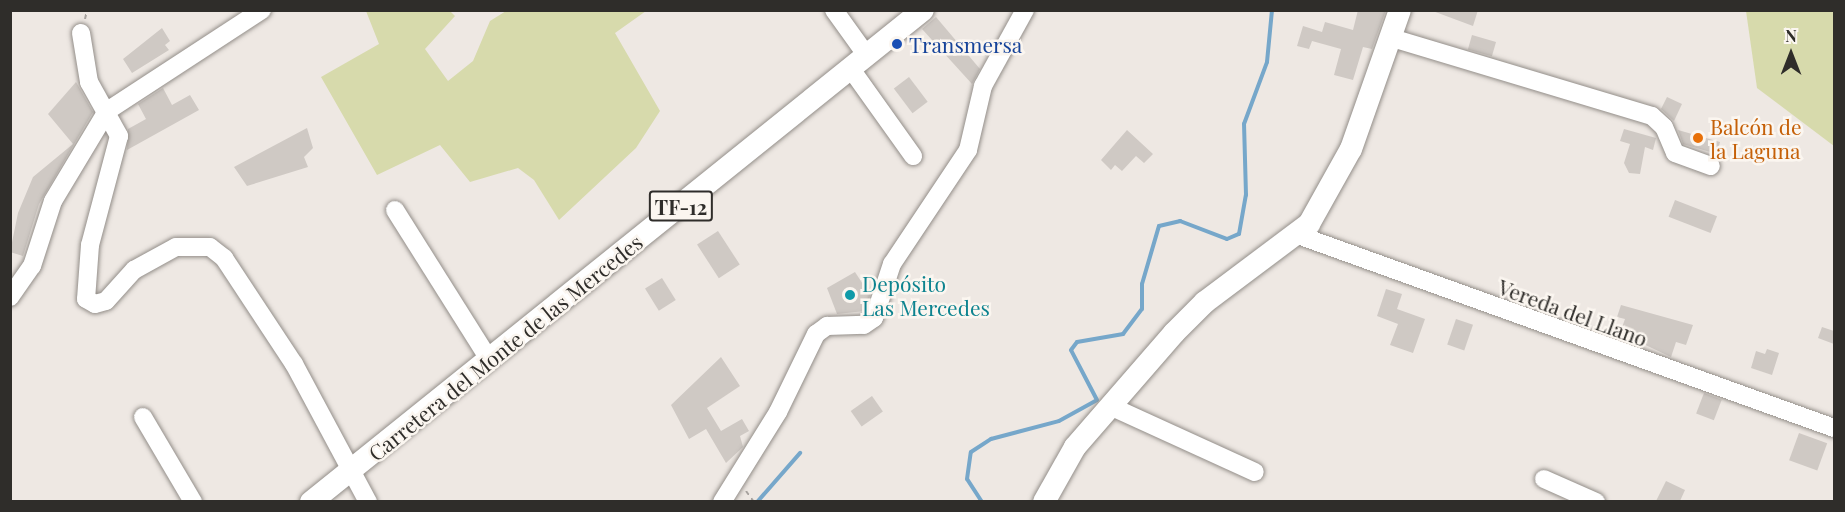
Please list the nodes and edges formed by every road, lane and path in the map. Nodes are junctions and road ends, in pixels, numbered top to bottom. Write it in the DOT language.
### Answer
graph roads {
  1 [pos="262,10"];
  2 [pos="834,10"];
  3 [pos="923,10"];
  4 [pos="1025,10"];
  5 [pos="1400,10"];
  6 [pos="81,33"];
  7 [pos="1392,38"];
  8 [pos="859,62"];
  9 [pos="107,111"];
  10 [pos="914,156"];
  11 [pos="1711,166"];
  12 [pos="395,210"];
  13 [pos="1299,235"];
  14 [pos="10,297"];
  15 [pos="489,359"];
  16 [pos="1110,406"];
  17 [pos="142,417"];
  18 [pos="1834,428"];
  19 [pos="349,471"];
  20 [pos="1255,472"];
  21 [pos="1544,479"];
  22 [pos="193,501"];
  23 [pos="311,501"];
  24 [pos="368,501"];
  25 [pos="722,501"];
  26 [pos="1044,501"];
  27 [pos="1596,501"];
  1 -- 9 [label="street"];
  2 -- 8 [label="street"];
  3 -- 8 [label="main road, Carretera del Monte de las Mercedes / TF-12"];
  4 -- 25 [label="street"];
  5 -- 7 [label="main road"];
  6 -- 9 [label="street"];
  7 -- 11 [label="street"];
  7 -- 13 [label="main road"];
  8 -- 10 [label="street"];
  8 -- 15 [label="main road, Carretera del Monte de las Mercedes / TF-12"];
  9 -- 14 [label="street"];
  9 -- 19 [label="street"];
  12 -- 15 [label="street"];
  13 -- 16 [label="main road"];
  13 -- 18 [label="street, Vereda del Llano"];
  15 -- 19 [label="main road, Carretera del Monte de las Mercedes / TF-12"];
  16 -- 20 [label="street"];
  16 -- 26 [label="main road"];
  17 -- 22 [label="street"];
  19 -- 23 [label="main road, Carretera del Monte de las Mercedes / TF-12"];
  19 -- 24 [label="street"];
  21 -- 27 [label="street"];
}
